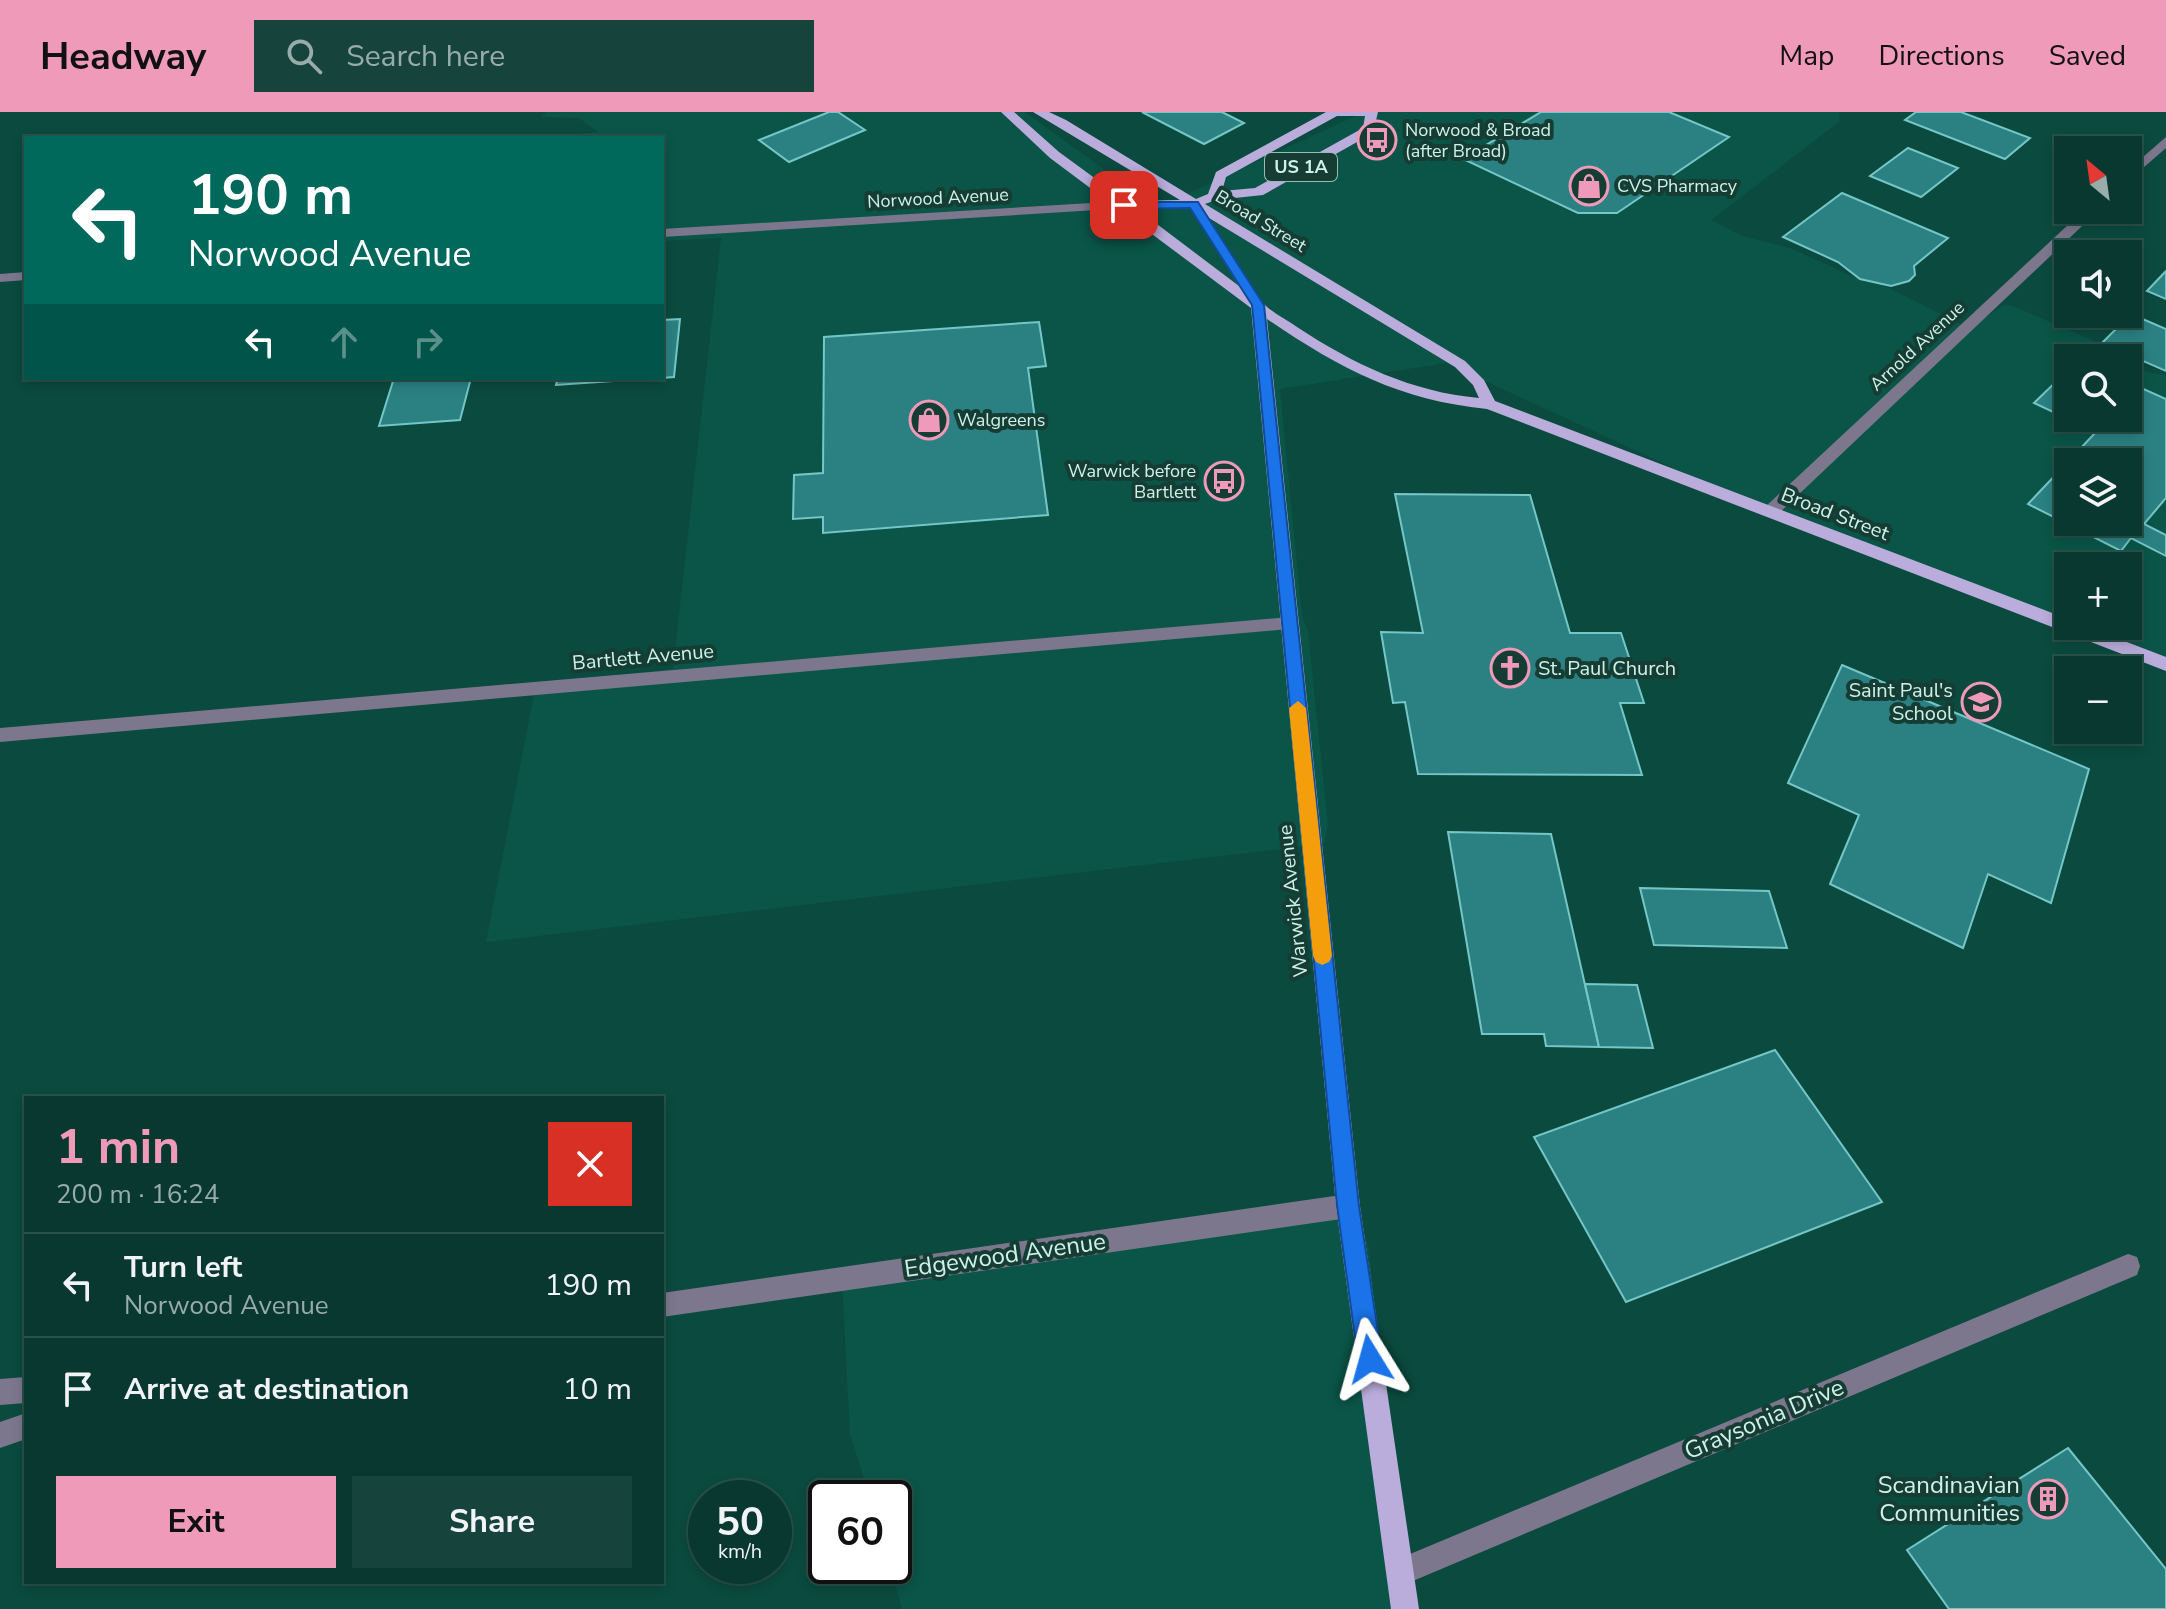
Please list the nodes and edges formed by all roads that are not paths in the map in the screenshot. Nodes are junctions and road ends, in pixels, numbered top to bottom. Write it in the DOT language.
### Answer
graph roads {
  1 [pos="1007,112"];
  2 [pos="1040,112"];
  3 [pos="1371,112"];
  4 [pos="2166,141"];
  5 [pos="2142,164"];
  6 [pos="1214,196"];
  7 [pos="1194,204"];
  8 [pos="1124,205"];
  9 [pos="2077,224"];
  10 [pos="664,233"];
  11 [pos="24,276"];
  12 [pos="0,278"];
  13 [pos="1258,305"];
  14 [pos="1489,404"];
  15 [pos="1770,512"];
  16 [pos="1289,623"];
  17 [pos="2166,664"];
  18 [pos="0,735"];
  19 [pos="1348,1206"];
  20 [pos="2128,1266"];
  21 [pos="664,1305"];
  22 [pos="24,1390"];
  23 [pos="0,1392"];
  24 [pos="24,1427"];
  25 [pos="0,1435"];
  26 [pos="1401,1572"];
  27 [pos="1405,1609"];
  1 -- 8 [label="main road, Broad Street"];
  2 -- 7 [label="main road, Broad Street"];
  3 -- 6 [label="main road, Norwood Avenue / US 1A"];
  3 -- 6 [label="main road, Norwood Avenue / US 1A"];
  4 -- 5 [label="street"];
  6 -- 7 [label="main road, Norwood Avenue / US 1A"];
  7 -- 8 [label="main road, Norwood Avenue / US 1A"];
  7 -- 13 [label="main road, Warwick Avenue"];
  7 -- 14 [label="main road, Broad Street"];
  8 -- 10 [label="street, Norwood Avenue"];
  8 -- 13 [label="main road, Broad Street"];
  9 -- 15 [label="street, Arnold Avenue"];
  11 -- 12 [label="street"];
  13 -- 14 [label="main road, Broad Street"];
  13 -- 16 [label="main road, Warwick Avenue"];
  14 -- 15 [label="main road, Broad Street"];
  15 -- 17 [label="main road, Broad Street"];
  16 -- 18 [label="street, Bartlett Avenue"];
  16 -- 19 [label="main road, Warwick Avenue"];
  19 -- 21 [label="street, Edgewood Avenue"];
  19 -- 26 [label="main road, Warwick Avenue"];
  20 -- 26 [label="street, Graysonia Drive"];
  22 -- 23 [label="street"];
  24 -- 25 [label="street"];
  26 -- 27 [label="main road, Warwick Avenue"];
}
